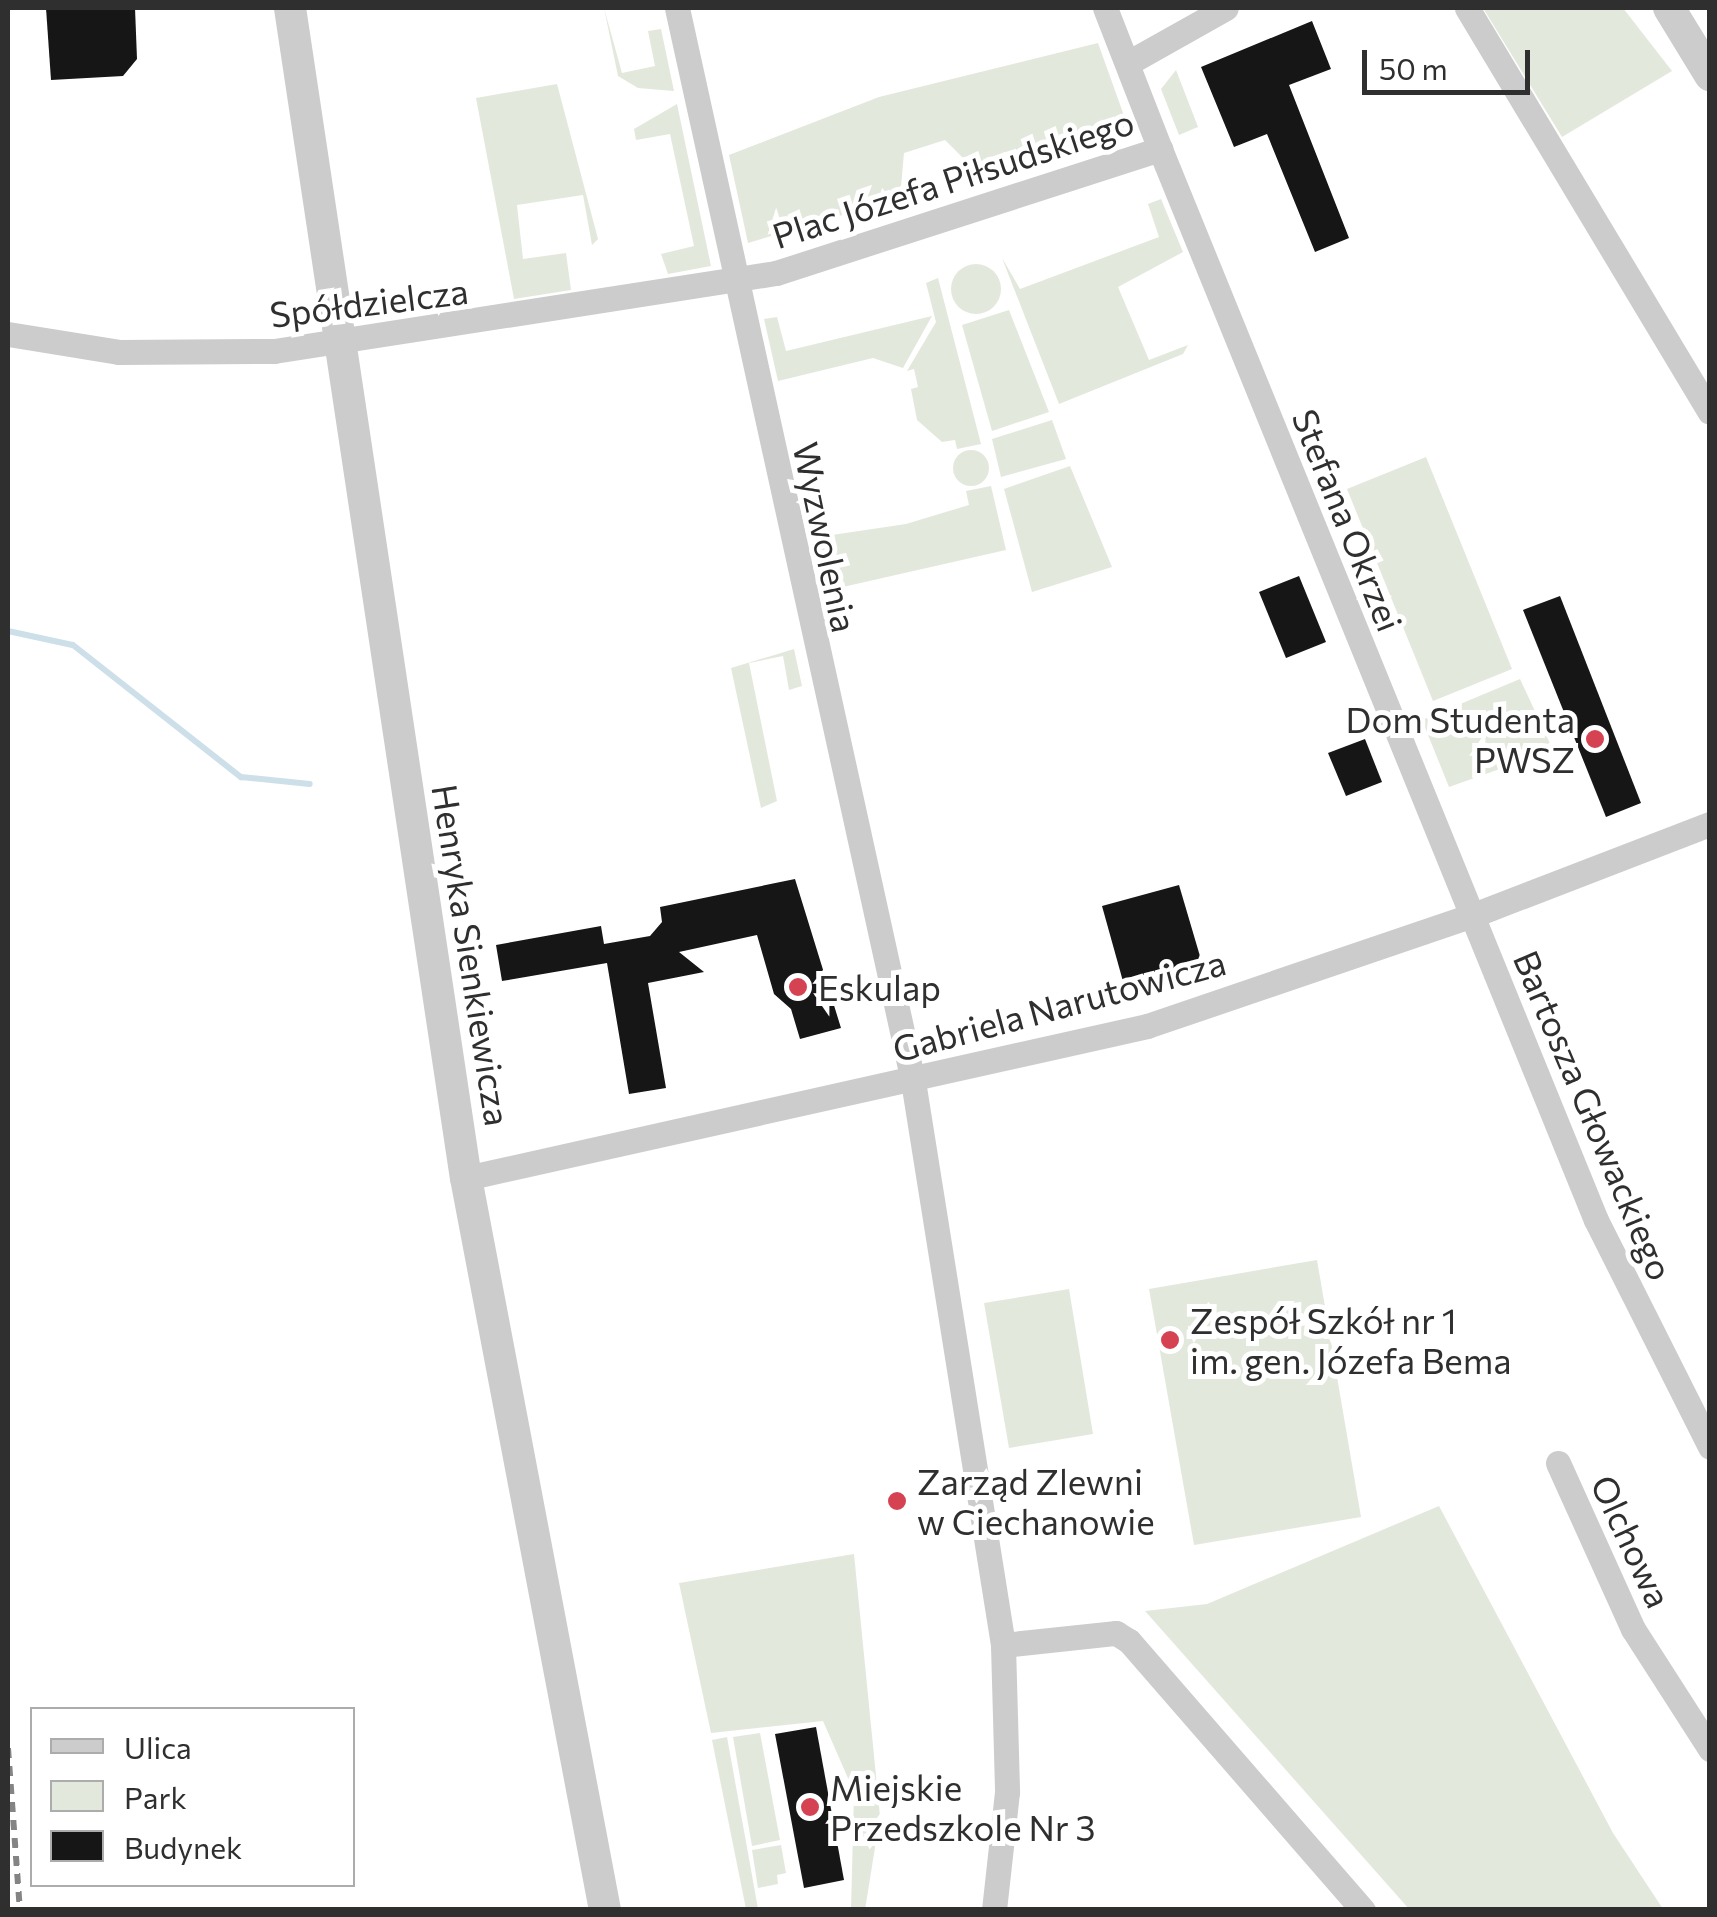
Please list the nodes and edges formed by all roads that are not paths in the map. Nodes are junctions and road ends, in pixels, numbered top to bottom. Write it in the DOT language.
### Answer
graph roads {
  1 [pos="290,8"];
  2 [pos="677,8"];
  3 [pos="1105,8"];
  4 [pos="1226,8"];
  5 [pos="1467,8"];
  6 [pos="1669,8"];
  7 [pos="1128,62"];
  8 [pos="1710,75"];
  9 [pos="1160,149"];
  10 [pos="738,283"];
  11 [pos="8,334"];
  12 [pos="336,343"];
  13 [pos="1710,412"];
  14 [pos="1710,824"];
  15 [pos="1471,916"];
  16 [pos="913,1081"];
  17 [pos="466,1178"];
  18 [pos="1710,1447"];
  19 [pos="1558,1463"];
  20 [pos="1003,1645"];
  21 [pos="1710,1749"];
  22 [pos="605,1910"];
  23 [pos="994,1910"];
  24 [pos="1363,1910"];
  1 -- 12 [label="street, Henryka Sienkiewicza"];
  2 -- 10 [label="street, Wyzwolenia"];
  3 -- 7 [label="street"];
  4 -- 7 [label="street"];
  5 -- 13 [label="street"];
  6 -- 8 [label="street"];
  7 -- 9 [label="street, Plac Józefa Piłsudskiego"];
  9 -- 10 [label="street, Plac Józefa Piłsudskiego"];
  9 -- 15 [label="street, Stefana Okrzei"];
  10 -- 12 [label="street, Spółdzielcza"];
  10 -- 16 [label="street, Wyzwolenia"];
  11 -- 12 [label="street, Spółdzielcza"];
  12 -- 17 [label="street, Henryka Sienkiewicza"];
  14 -- 15 [label="street, Gabriela Narutowicza"];
  15 -- 16 [label="street, Gabriela Narutowicza"];
  15 -- 18 [label="street, Bartosza Głowackiego"];
  16 -- 17 [label="street, Gabriela Narutowicza"];
  16 -- 20 [label="street, Wyzwolenia"];
  17 -- 22 [label="street, Henryka Sienkiewicza"];
  19 -- 21 [label="street, Olchowa"];
  20 -- 23 [label="street, Wyzwolenia"];
  20 -- 24 [label="street"];
}
